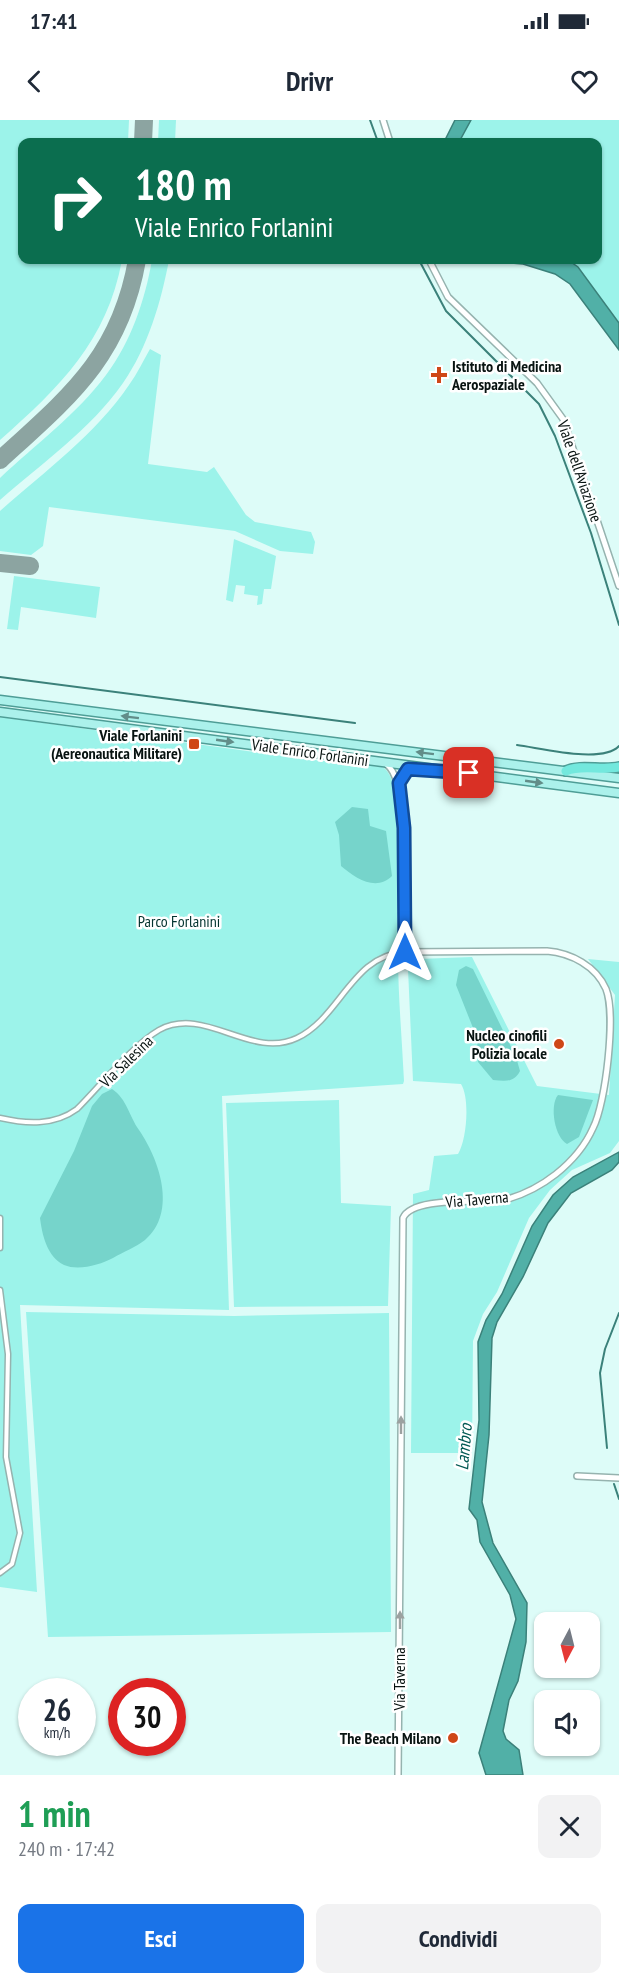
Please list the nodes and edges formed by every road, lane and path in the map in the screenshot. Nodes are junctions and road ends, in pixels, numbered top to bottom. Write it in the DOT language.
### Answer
graph roads {
  1 [pos="383,120"];
  2 [pos="389,138"];
  3 [pos="431,264"];
  4 [pos="619,586"];
  5 [pos="0,700"];
  6 [pos="0,712"];
  7 [pos="382,762"];
  8 [pos="619,767"];
  9 [pos="430,768"];
  10 [pos="566,771"];
  11 [pos="619,778"];
  12 [pos="399,783"];
  13 [pos="619,793"];
  14 [pos="405,952"];
  15 [pos="0,1118"];
  16 [pos="0,1218"];
  17 [pos="0,1248"];
  18 [pos="0,1290"];
  19 [pos="577,1476"];
  20 [pos="619,1478"];
  21 [pos="0,1573"];
  22 [pos="398,1775"];
  1 -- 2 [label="street"];
  3 -- 4 [label="street, Viale dell'Aviazione"];
  10 -- 5 [label="main road, Viale Enrico Forlanini, one-way"];
  6 -- 7 [label="main road, Viale Enrico Forlanini, one-way"];
  7 -- 9 [label="main road, Viale Enrico Forlanini"];
  7 -- 12 [label="street"];
  8 -- 10 [label="highway"];
  9 -- 12 [label="street"];
  9 -- 13 [label="main road, Viale Enrico Forlanini, one-way"];
  10 -- 11 [label="main road, Viale Enrico Forlanini"];
  12 -- 14 [label="street"];
  14 -- 15 [label="street, Via Salesina"];
  22 -- 14 [label="street, Via Taverna, one-way"];
  16 -- 17 [label="street"];
  18 -- 21 [label="street"];
  19 -- 20 [label="street"];
}
